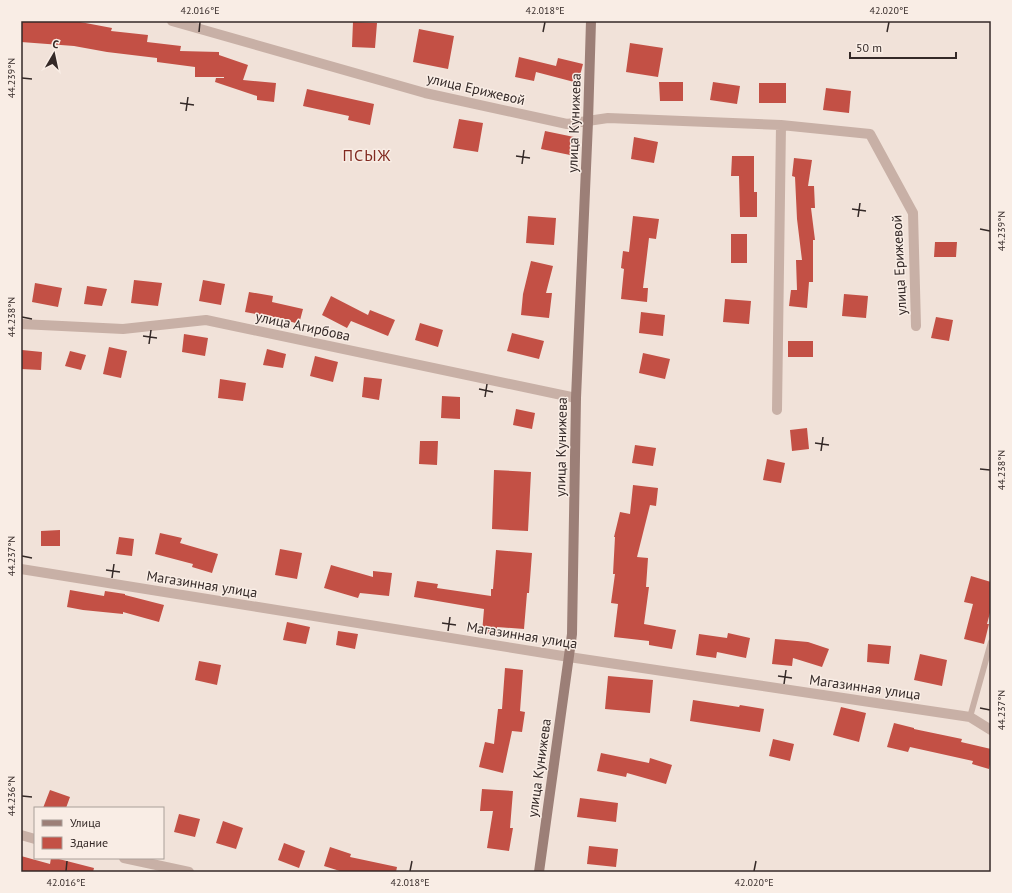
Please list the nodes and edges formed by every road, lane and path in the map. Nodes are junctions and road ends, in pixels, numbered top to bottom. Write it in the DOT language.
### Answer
graph roads {
  1 [pos="172,21"];
  2 [pos="591,21"];
  3 [pos="588,122"];
  4 [pos="782,125"];
  5 [pos="21,324"];
  6 [pos="916,326"];
  7 [pos="576,398"];
  8 [pos="777,410"];
  9 [pos="21,569"];
  10 [pos="991,642"];
  11 [pos="569,657"];
  12 [pos="970,717"];
  13 [pos="991,730"];
  14 [pos="21,836"];
  15 [pos="34,838"];
  16 [pos="129,859"];
  17 [pos="189,872"];
  18 [pos="539,872"];
  1 -- 3 [label="street, улица Ерижевой"];
  2 -- 3 [label="street, улица Кунижева"];
  3 -- 4 [label="street, улица Ерижевой"];
  3 -- 7 [label="street, улица Кунижева"];
  4 -- 6 [label="street, улица Ерижевой"];
  4 -- 8 [label="street"];
  5 -- 7 [label="street, улица Агирбова"];
  7 -- 11 [label="street, улица Кунижева"];
  9 -- 11 [label="street, Магазинная улица"];
  10 -- 12 [label="lane"];
  11 -- 12 [label="street, Магазинная улица"];
  11 -- 18 [label="street, улица Кунижева"];
  12 -- 13 [label="street, Магазинная улица"];
  14 -- 15 [label="street"];
  16 -- 17 [label="street"];
}
